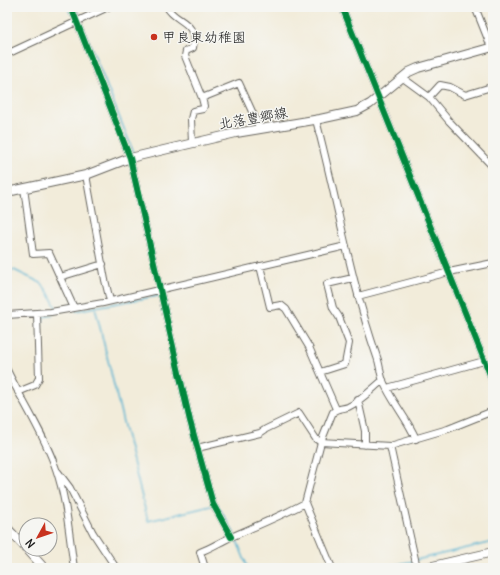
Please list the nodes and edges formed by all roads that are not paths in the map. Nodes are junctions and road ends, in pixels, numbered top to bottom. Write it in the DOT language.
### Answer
graph roads {
  1 [pos="70,7"];
  2 [pos="108,7"];
  3 [pos="167,7"];
  4 [pos="342,7"];
  5 [pos="475,7"];
  6 [pos="76,21"];
  7 [pos="492,47"];
  8 [pos="7,54"];
  9 [pos="403,78"];
  10 [pos="493,88"];
  11 [pos="429,97"];
  12 [pos="202,98"];
  13 [pos="379,98"];
  14 [pos="316,120"];
  15 [pos="260,129"];
  16 [pos="192,143"];
  17 [pos="130,158"];
  18 [pos="493,168"];
  19 [pos="86,175"];
  20 [pos="24,188"];
  21 [pos="7,192"];
  22 [pos="346,246"];
  23 [pos="493,263"];
  24 [pos="103,264"];
  25 [pos="260,266"];
  26 [pos="449,272"];
  27 [pos="60,277"];
  28 [pos="353,278"];
  29 [pos="160,289"];
  30 [pos="358,296"];
  31 [pos="110,301"];
  32 [pos="74,308"];
  33 [pos="37,314"];
  34 [pos="7,315"];
  35 [pos="484,361"];
  36 [pos="7,370"];
  37 [pos="320,372"];
  38 [pos="383,380"];
  39 [pos="493,382"];
  40 [pos="387,388"];
  41 [pos="18,392"];
  42 [pos="358,400"];
  43 [pos="336,409"];
  44 [pos="493,411"];
  45 [pos="416,438"];
  46 [pos="322,442"];
  47 [pos="365,445"];
  48 [pos="390,446"];
  49 [pos="197,448"];
  50 [pos="56,470"];
  51 [pos="305,503"];
  52 [pos="7,528"];
  53 [pos="231,537"];
  54 [pos="18,539"];
  55 [pos="493,552"];
  56 [pos="35,557"];
  57 [pos="44,568"];
  58 [pos="74,568"];
  59 [pos="116,568"];
  60 [pos="205,568"];
  61 [pos="332,568"];
  62 [pos="417,568"];
  63 [pos="424,568"];
  1 -- 6 [label="street"];
  2 -- 6 [label="street"];
  3 -- 12 [label="street"];
  4 -- 13 [label="street"];
  5 -- 7 [label="street"];
  6 -- 8 [label="street"];
  6 -- 17 [label="street"];
  7 -- 9 [label="main road, 北落豊郷線"];
  9 -- 11 [label="street"];
  9 -- 13 [label="main road, 北落豊郷線"];
  10 -- 11 [label="street"];
  11 -- 18 [label="street"];
  12 -- 15 [label="street"];
  12 -- 16 [label="street"];
  13 -- 14 [label="main road, 北落豊郷線"];
  13 -- 26 [label="street"];
  14 -- 15 [label="main road, 北落豊郷線"];
  14 -- 22 [label="street"];
  15 -- 16 [label="main road, 北落豊郷線"];
  16 -- 17 [label="main road, 北落豊郷線"];
  17 -- 19 [label="main road, 北落豊郷線"];
  17 -- 29 [label="street"];
  19 -- 20 [label="main road, 北落豊郷線"];
  19 -- 24 [label="street"];
  20 -- 21 [label="main road, 北落豊郷線"];
  20 -- 27 [label="street"];
  22 -- 25 [label="street"];
  22 -- 28 [label="street"];
  23 -- 26 [label="street"];
  24 -- 27 [label="street"];
  24 -- 31 [label="street"];
  25 -- 29 [label="street"];
  25 -- 37 [label="street"];
  26 -- 30 [label="street"];
  26 -- 35 [label="street"];
  27 -- 32 [label="street"];
  28 -- 30 [label="street"];
  28 -- 37 [label="street"];
  29 -- 31 [label="street"];
  29 -- 49 [label="street"];
  30 -- 38 [label="street"];
  31 -- 32 [label="street"];
  32 -- 33 [label="street"];
  33 -- 34 [label="street"];
  33 -- 41 [label="street"];
  35 -- 39 [label="street"];
  35 -- 40 [label="street"];
  36 -- 41 [label="street"];
  37 -- 43 [label="street"];
  38 -- 40 [label="street"];
  38 -- 42 [label="street"];
  40 -- 45 [label="street"];
  41 -- 50 [label="street"];
  42 -- 43 [label="street"];
  42 -- 47 [label="street"];
  43 -- 46 [label="street"];
  44 -- 45 [label="street"];
  45 -- 48 [label="street"];
  46 -- 47 [label="street"];
  46 -- 49 [label="street"];
  46 -- 51 [label="street"];
  47 -- 48 [label="street"];
  48 -- 62 [label="street"];
  49 -- 53 [label="street"];
  50 -- 58 [label="street"];
  50 -- 59 [label="street"];
  51 -- 53 [label="street"];
  51 -- 61 [label="street"];
  52 -- 54 [label="main road"];
  53 -- 60 [label="street"];
  55 -- 63 [label="main road"];
  56 -- 57 [label="main road"];
}
